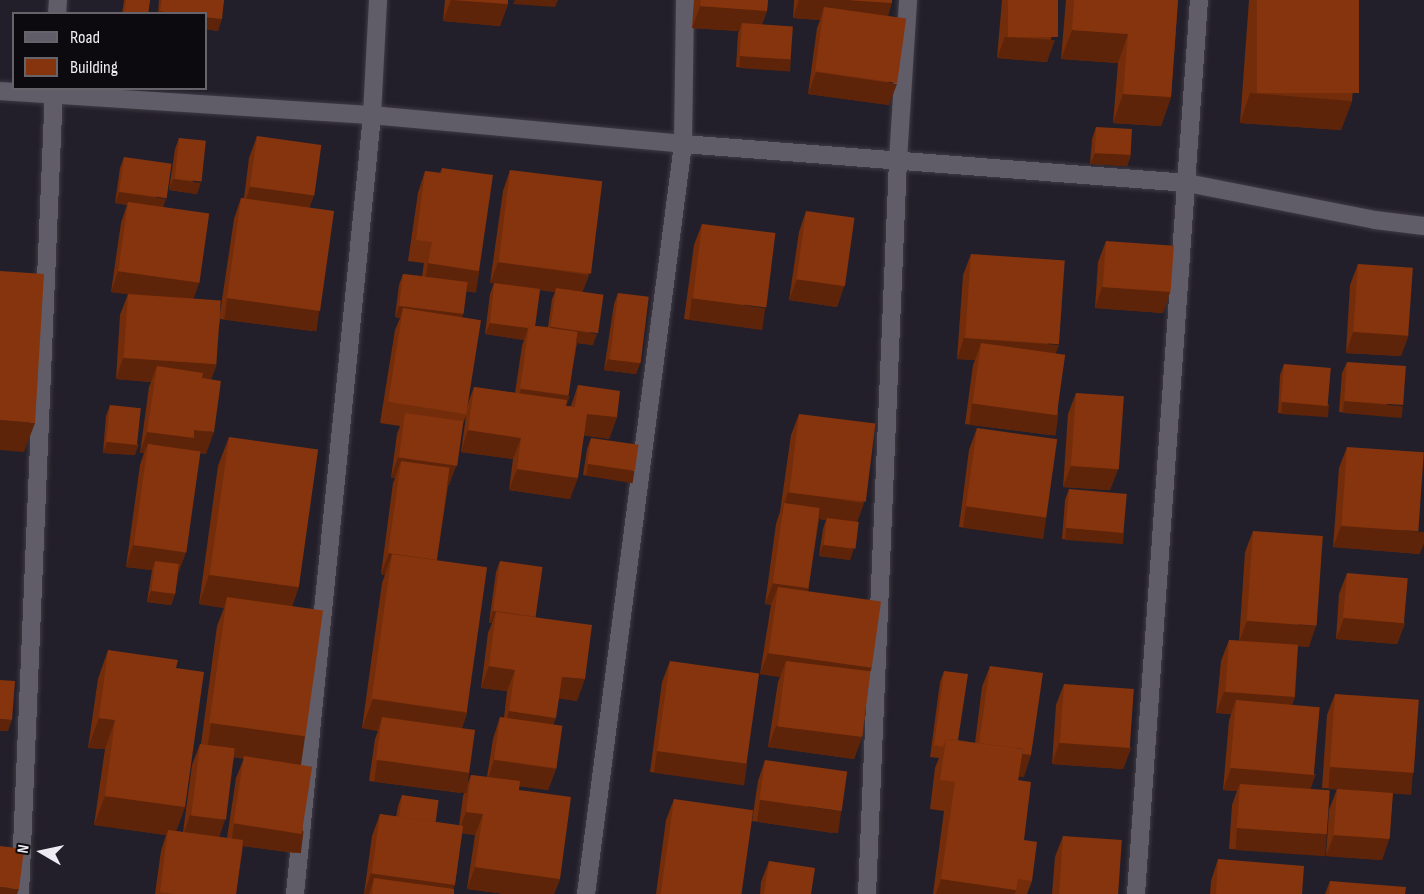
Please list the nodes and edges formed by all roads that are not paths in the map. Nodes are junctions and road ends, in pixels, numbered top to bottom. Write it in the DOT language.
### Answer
graph roads {
  1 [pos="378,0"];
  2 [pos="685,0"];
  3 [pos="908,0"];
  4 [pos="1199,0"];
  5 [pos="0,92"];
  6 [pos="54,92"];
  7 [pos="372,115"];
  8 [pos="683,144"];
  9 [pos="898,160"];
  10 [pos="1187,183"];
  11 [pos="1424,226"];
  12 [pos="20,894"];
  13 [pos="295,894"];
  14 [pos="586,894"];
  15 [pos="867,894"];
  16 [pos="1136,894"];
  1 -- 7 [label="street"];
  2 -- 8 [label="street"];
  3 -- 9 [label="street"];
  4 -- 10 [label="street"];
  5 -- 6 [label="street"];
  6 -- 7 [label="street"];
  6 -- 12 [label="street"];
  7 -- 8 [label="street"];
  7 -- 13 [label="street"];
  8 -- 9 [label="street"];
  8 -- 14 [label="street"];
  9 -- 10 [label="street"];
  9 -- 15 [label="street"];
  10 -- 11 [label="street"];
  10 -- 16 [label="street"];
}
